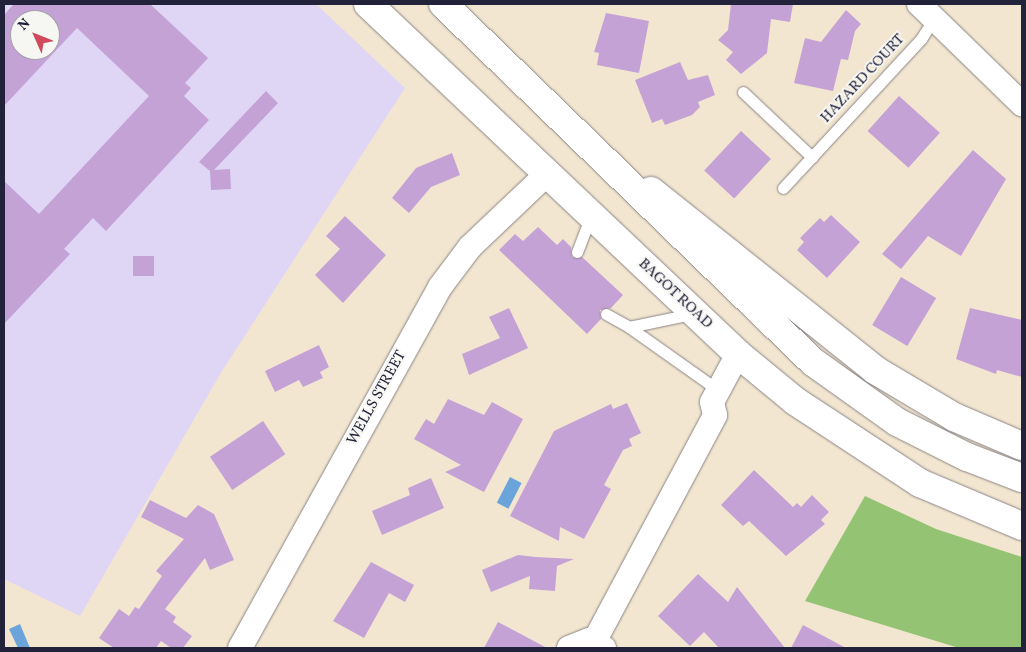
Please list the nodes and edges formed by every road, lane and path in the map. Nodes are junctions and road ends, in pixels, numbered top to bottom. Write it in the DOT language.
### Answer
graph roads {
  1 [pos="368,4"];
  2 [pos="442,4"];
  3 [pos="931,8"];
  4 [pos="743,92"];
  5 [pos="1022,104"];
  6 [pos="812,157"];
  7 [pos="603,158"];
  8 [pos="548,173"];
  9 [pos="783,188"];
  10 [pos="591,215"];
  11 [pos="577,252"];
  12 [pos="696,313"];
  13 [pos="606,314"];
  14 [pos="629,327"];
  15 [pos="738,354"];
  16 [pos="715,396"];
  17 [pos="1022,446"];
  18 [pos="1022,478"];
  19 [pos="1022,526"];
  20 [pos="599,645"];
  21 [pos="240,648"];
  22 [pos="569,648"];
  1 -- 8 [label="main road, BAGOT ROAD"];
  2 -- 7 [label="main road"];
  3 -- 5 [label="street"];
  3 -- 6 [label="lane, HAZARD COURT"];
  4 -- 6 [label="lane"];
  6 -- 9 [label="lane, HAZARD COURT"];
  7 -- 17 [label="main road"];
  7 -- 18 [label="main road"];
  8 -- 10 [label="main road, BAGOT ROAD"];
  8 -- 21 [label="street, WELLS STREET"];
  10 -- 11 [label="lane"];
  10 -- 12 [label="main road, BAGOT ROAD"];
  12 -- 14 [label="lane"];
  12 -- 15 [label="main road, BAGOT ROAD"];
  13 -- 14 [label="lane"];
  14 -- 16 [label="lane"];
  15 -- 16 [label="street"];
  15 -- 19 [label="main road, BAGOT ROAD"];
  16 -- 20 [label="street"];
  20 -- 22 [label="street"];
}
